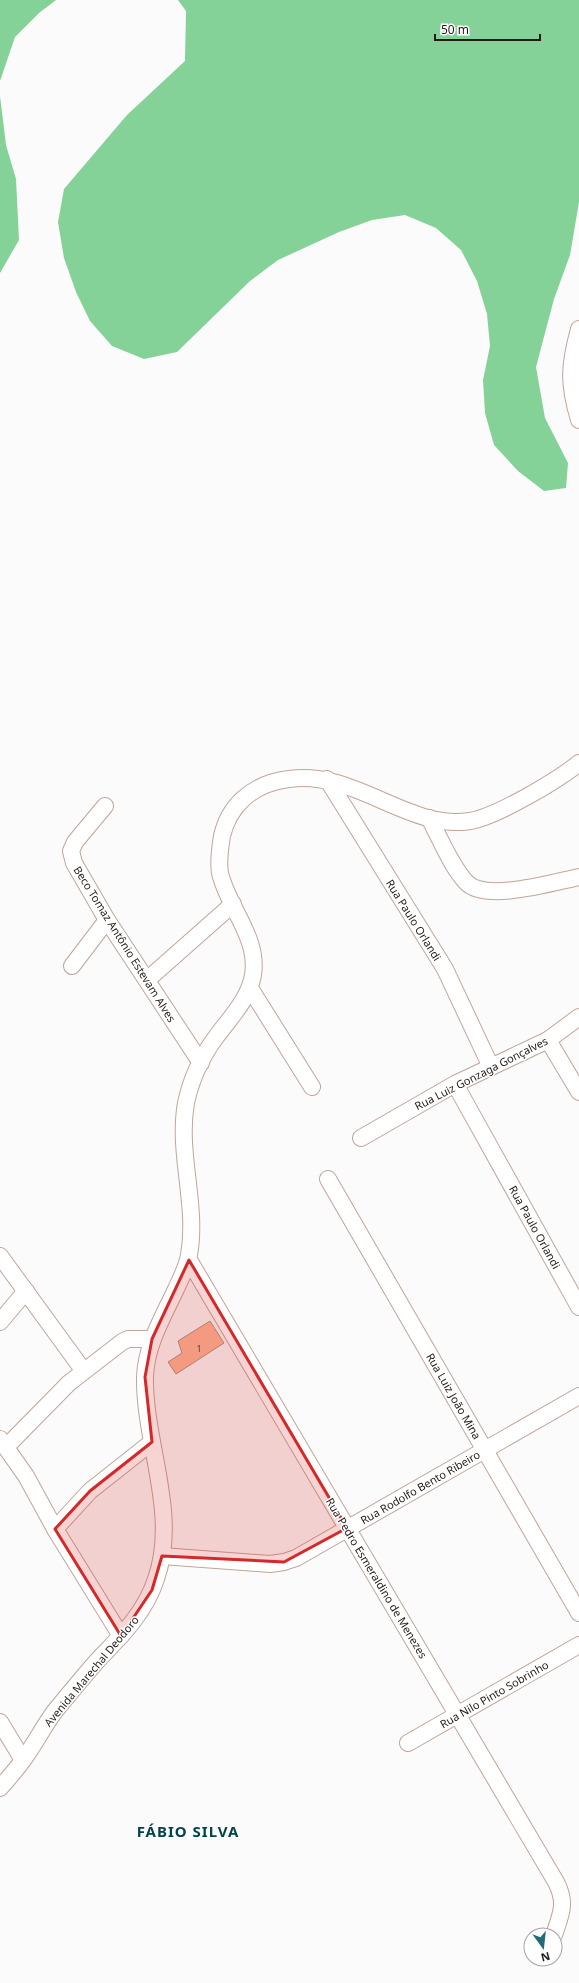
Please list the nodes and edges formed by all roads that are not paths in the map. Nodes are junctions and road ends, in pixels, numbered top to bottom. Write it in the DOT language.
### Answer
graph roads {
  1 [pos="579,328"];
  2 [pos="579,420"];
  3 [pos="579,763"];
  4 [pos="327,779"];
  5 [pos="105,806"];
  6 [pos="429,818"];
  7 [pos="579,877"];
  8 [pos="233,904"];
  9 [pos="107,920"];
  10 [pos="72,966"];
  11 [pos="147,980"];
  12 [pos="250,988"];
  13 [pos="579,1017"];
  14 [pos="548,1040"];
  15 [pos="200,1063"];
  16 [pos="491,1067"];
  17 [pos="455,1084"];
  18 [pos="312,1087"];
  19 [pos="579,1092"];
  20 [pos="361,1138"];
  21 [pos="328,1179"];
  22 [pos="0,1256"];
  23 [pos="189,1260"];
  24 [pos="26,1292"];
  25 [pos="579,1307"];
  26 [pos="0,1322"];
  27 [pos="152,1339"];
  28 [pos="83,1370"];
  29 [pos="579,1396"];
  30 [pos="152,1442"];
  31 [pos="3,1443"];
  32 [pos="485,1450"];
  33 [pos="347,1528"];
  34 [pos="55,1529"];
  35 [pos="162,1556"];
  36 [pos="579,1613"];
  37 [pos="121,1636"];
  38 [pos="579,1645"];
  39 [pos="458,1715"];
  40 [pos="0,1722"];
  41 [pos="408,1744"];
  42 [pos="23,1760"];
  43 [pos="0,1788"];
  44 [pos="556,1927"];
  1 -- 2 [label="street"];
  3 -- 6 [label="street, Avenida Marechal Deodoro"];
  4 -- 6 [label="street, Avenida Marechal Deodoro"];
  4 -- 8 [label="street, Avenida Marechal Deodoro"];
  4 -- 16 [label="street, Rua Paulo Orlandi"];
  5 -- 9 [label="street, Beco Tomaz Antônio Estevam Alves"];
  6 -- 7 [label="street"];
  8 -- 11 [label="street"];
  8 -- 12 [label="street, Avenida Marechal Deodoro"];
  9 -- 10 [label="street"];
  9 -- 11 [label="street, Beco Tomaz Antônio Estevam Alves"];
  11 -- 15 [label="street, Beco Tomaz Antônio Estevam Alves"];
  12 -- 15 [label="street, Avenida Marechal Deodoro"];
  12 -- 18 [label="street"];
  13 -- 14 [label="street, Rua Luiz Gonzaga Gonçalves"];
  14 -- 16 [label="street, Rua Luiz Gonzaga Gonçalves"];
  14 -- 19 [label="street"];
  15 -- 23 [label="street, Avenida Marechal Deodoro"];
  16 -- 17 [label="street, Rua Luiz Gonzaga Gonçalves"];
  17 -- 20 [label="street, Rua Luiz Gonzaga Gonçalves"];
  17 -- 25 [label="street, Rua Paulo Orlandi"];
  21 -- 32 [label="street, Rua Luiz João Mina"];
  22 -- 24 [label="street"];
  23 -- 27 [label="street, Avenida Marechal Deodoro"];
  23 -- 33 [label="street, Rua Pedro Esmeraldino de Menezes"];
  24 -- 26 [label="street"];
  24 -- 28 [label="street"];
  27 -- 28 [label="street"];
  27 -- 30 [label="street, Avenida Marechal Deodoro"];
  28 -- 31 [label="street"];
  29 -- 32 [label="street, Rua Rodolfo Bento Ribeiro"];
  30 -- 34 [label="street"];
  30 -- 35 [label="street, Avenida Marechal Deodoro"];
  31 -- 34 [label="street"];
  32 -- 33 [label="street, Rua Rodolfo Bento Ribeiro"];
  32 -- 36 [label="street, Rua Luiz João Mina"];
  33 -- 35 [label="street, Rua Rodolfo Bento Ribeiro"];
  33 -- 39 [label="street, Rua Pedro Esmeraldino de Menezes"];
  34 -- 37 [label="street"];
  35 -- 37 [label="street, Avenida Marechal Deodoro"];
  37 -- 42 [label="street, Avenida Marechal Deodoro"];
  38 -- 39 [label="street, Rua Nilo Pinto Sobrinho"];
  39 -- 41 [label="street, Rua Nilo Pinto Sobrinho"];
  39 -- 44 [label="street, Rua Pedro Esmeraldino de Menezes"];
  40 -- 42 [label="street"];
  42 -- 43 [label="street, Avenida Marechal Deodoro"];
}
